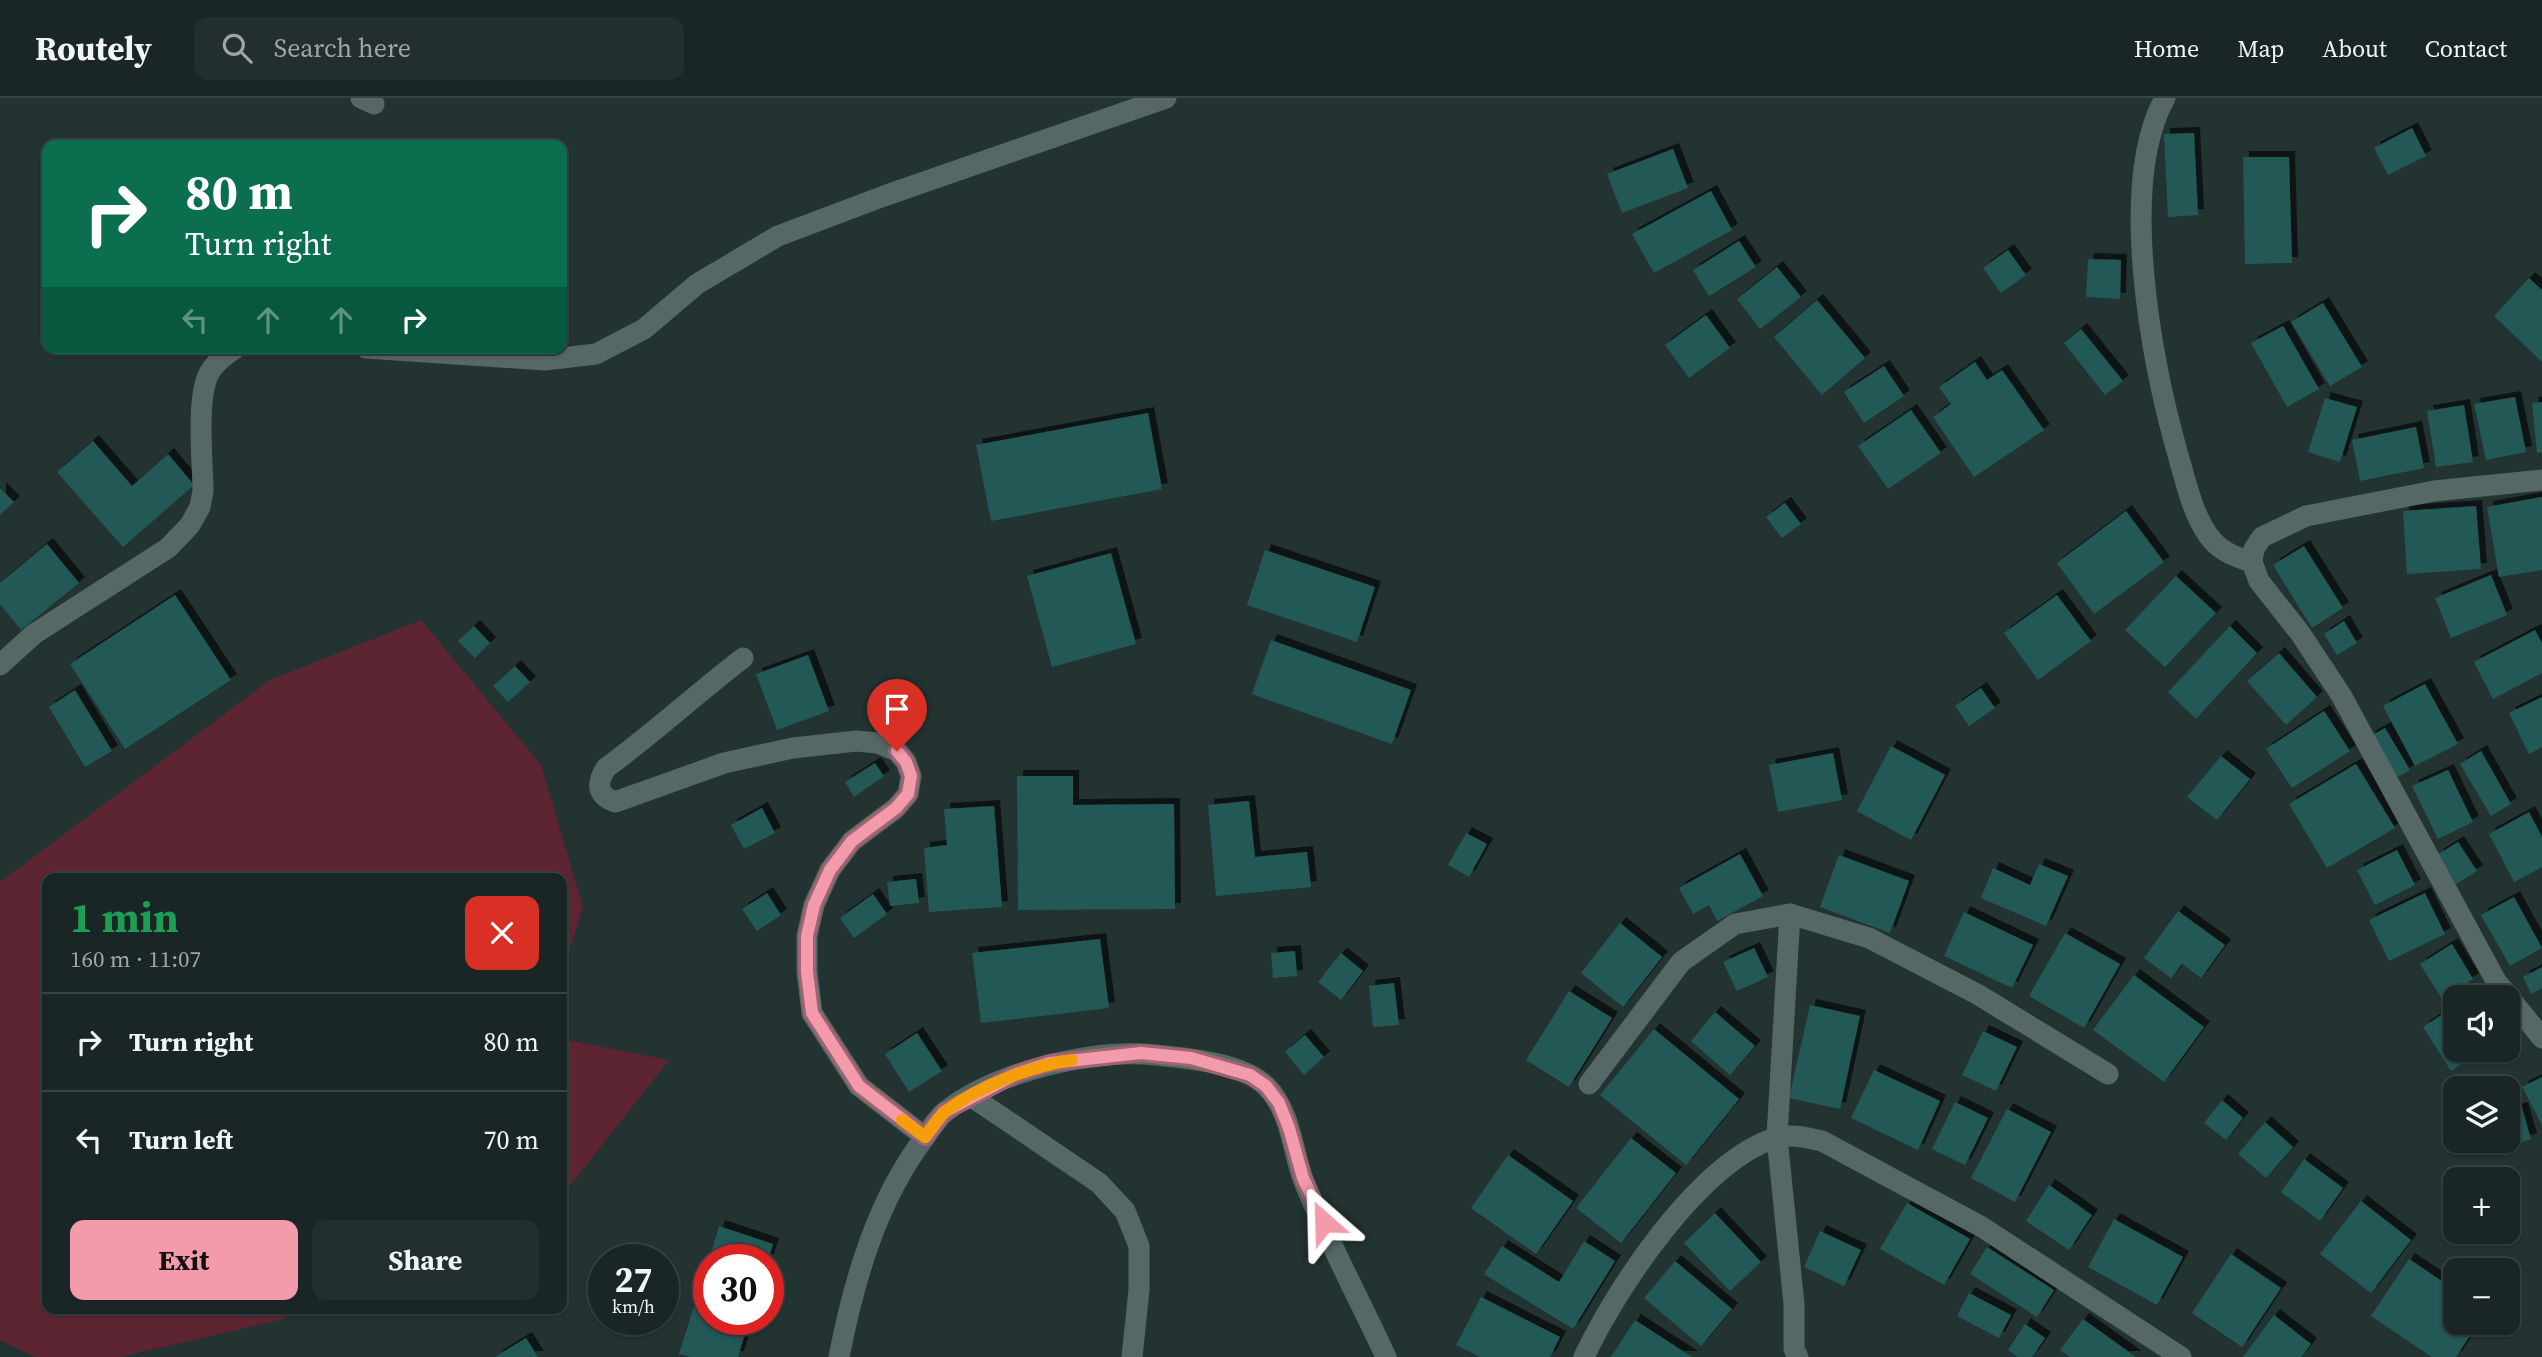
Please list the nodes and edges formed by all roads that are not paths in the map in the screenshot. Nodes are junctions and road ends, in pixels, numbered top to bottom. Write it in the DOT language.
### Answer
graph roads {
  1 [pos="1166,98"];
  2 [pos="2165,98"];
  3 [pos="227,354"];
  4 [pos="456,354"];
  5 [pos="2542,480"];
  6 [pos="2252,562"];
  7 [pos="743,658"];
  8 [pos="0,665"];
  9 [pos="1790,914"];
  10 [pos="2542,1038"];
  11 [pos="2108,1074"];
  12 [pos="1589,1084"];
  13 [pos="972,1097"];
  14 [pos="925,1137"];
  15 [pos="1777,1137"];
  16 [pos="839,1357"];
  17 [pos="1132,1357"];
  18 [pos="1386,1357"];
  19 [pos="1584,1357"];
  20 [pos="1798,1357"];
  21 [pos="2181,1357"];
  1 -- 4 [label="street"];
  2 -- 6 [label="street"];
  3 -- 8 [label="street"];
  5 -- 6 [label="street"];
  6 -- 10 [label="street"];
  7 -- 14 [label="street"];
  9 -- 11 [label="street"];
  9 -- 12 [label="street"];
  9 -- 15 [label="street"];
  13 -- 14 [label="street"];
  13 -- 17 [label="street"];
  13 -- 18 [label="street"];
  14 -- 16 [label="street"];
  15 -- 19 [label="street"];
  15 -- 20 [label="street"];
  15 -- 21 [label="street"];
}
